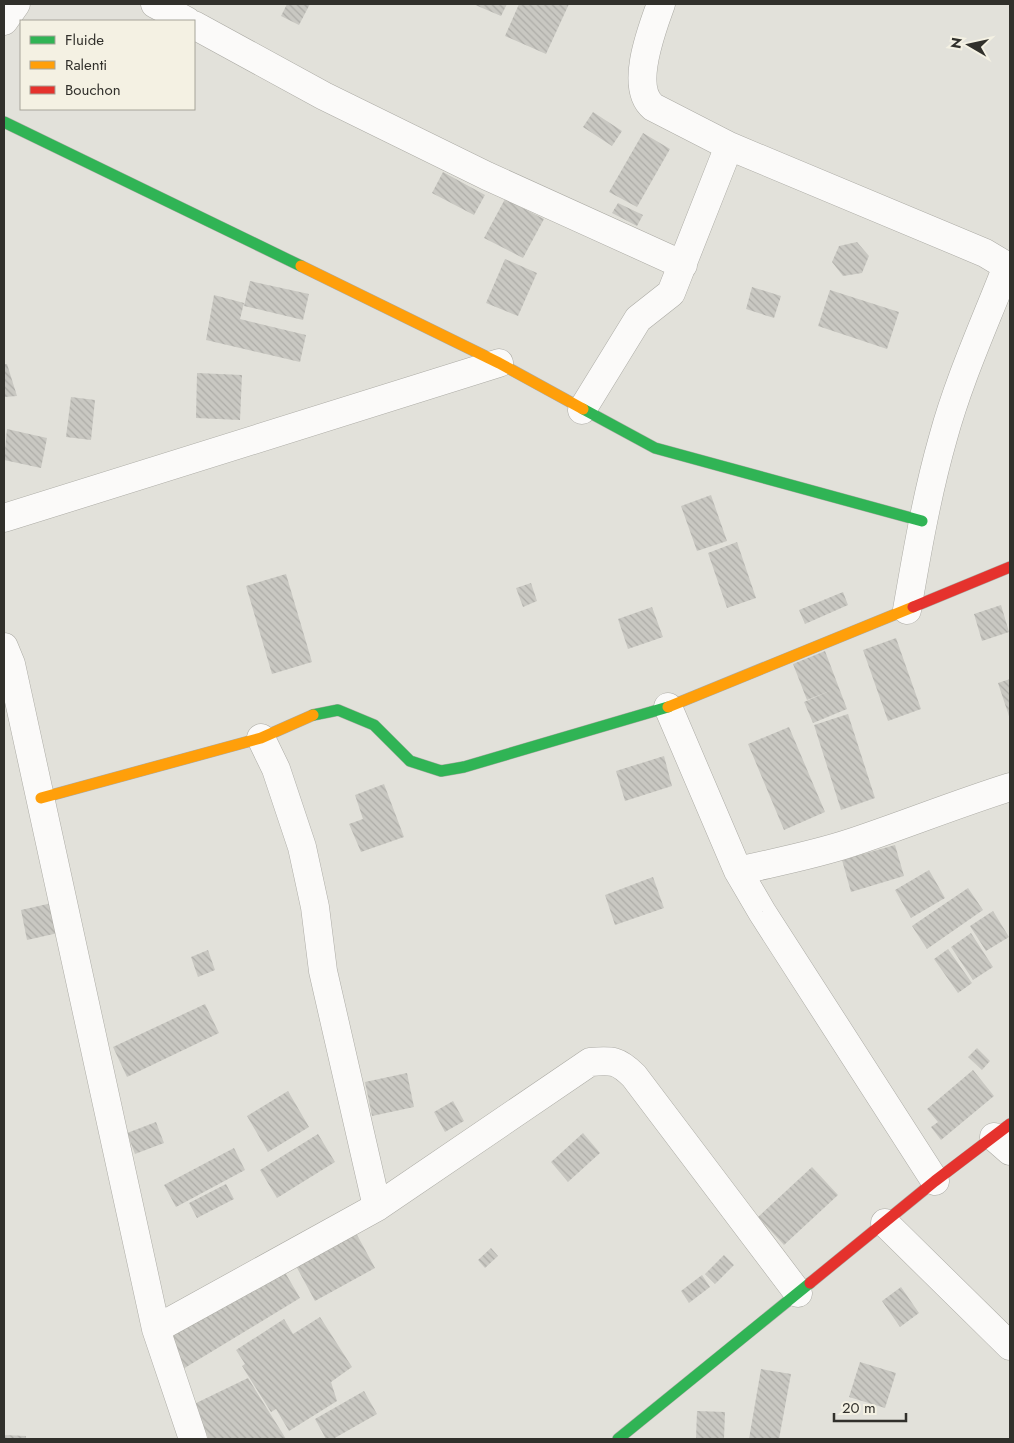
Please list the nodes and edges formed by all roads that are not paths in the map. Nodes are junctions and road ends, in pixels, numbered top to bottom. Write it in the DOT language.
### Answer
graph roads {
  1 [pos="16,4"];
  2 [pos="155,4"];
  3 [pos="661,4"];
  4 [pos="185,20"];
  5 [pos="4,21"];
  6 [pos="195,26"];
  7 [pos="4,122"];
  8 [pos="729,146"];
  9 [pos="683,265"];
  10 [pos="1009,267"];
  11 [pos="499,363"];
  12 [pos="582,410"];
  13 [pos="4,518"];
  14 [pos="922,521"];
  15 [pos="1010,567"];
  16 [pos="907,610"];
  17 [pos="6,658"];
  18 [pos="668,707"];
  19 [pos="261,738"];
  20 [pos="1010,787"];
  21 [pos="41,798"];
  22 [pos="738,871"];
  23 [pos="1005,1137"];
  24 [pos="935,1181"];
  25 [pos="377,1207"];
  26 [pos="884,1223"];
  27 [pos="798,1293"];
  28 [pos="156,1329"];
  29 [pos="1010,1346"];
  30 [pos="193,1439"];
  31 [pos="618,1439"];
  1 -- 5 [label="street"];
  2 -- 4 [label="street"];
  3 -- 8 [label="street"];
  6 -- 9 [label="street"];
  7 -- 11 [label="street"];
  8 -- 9 [label="street"];
  8 -- 10 [label="street"];
  9 -- 12 [label="street"];
  10 -- 14 [label="street"];
  11 -- 12 [label="street"];
  11 -- 13 [label="street"];
  12 -- 14 [label="street"];
  14 -- 16 [label="street"];
  15 -- 16 [label="street"];
  16 -- 18 [label="street"];
  17 -- 21 [label="street"];
  18 -- 19 [label="street"];
  18 -- 22 [label="street"];
  19 -- 21 [label="street"];
  19 -- 25 [label="street"];
  20 -- 22 [label="street"];
  21 -- 28 [label="street"];
  22 -- 24 [label="street"];
  23 -- 24 [label="street"];
  24 -- 26 [label="street"];
  25 -- 27 [label="street"];
  25 -- 28 [label="street"];
  26 -- 27 [label="street"];
  26 -- 29 [label="street"];
  27 -- 31 [label="street"];
  28 -- 30 [label="street"];
}
